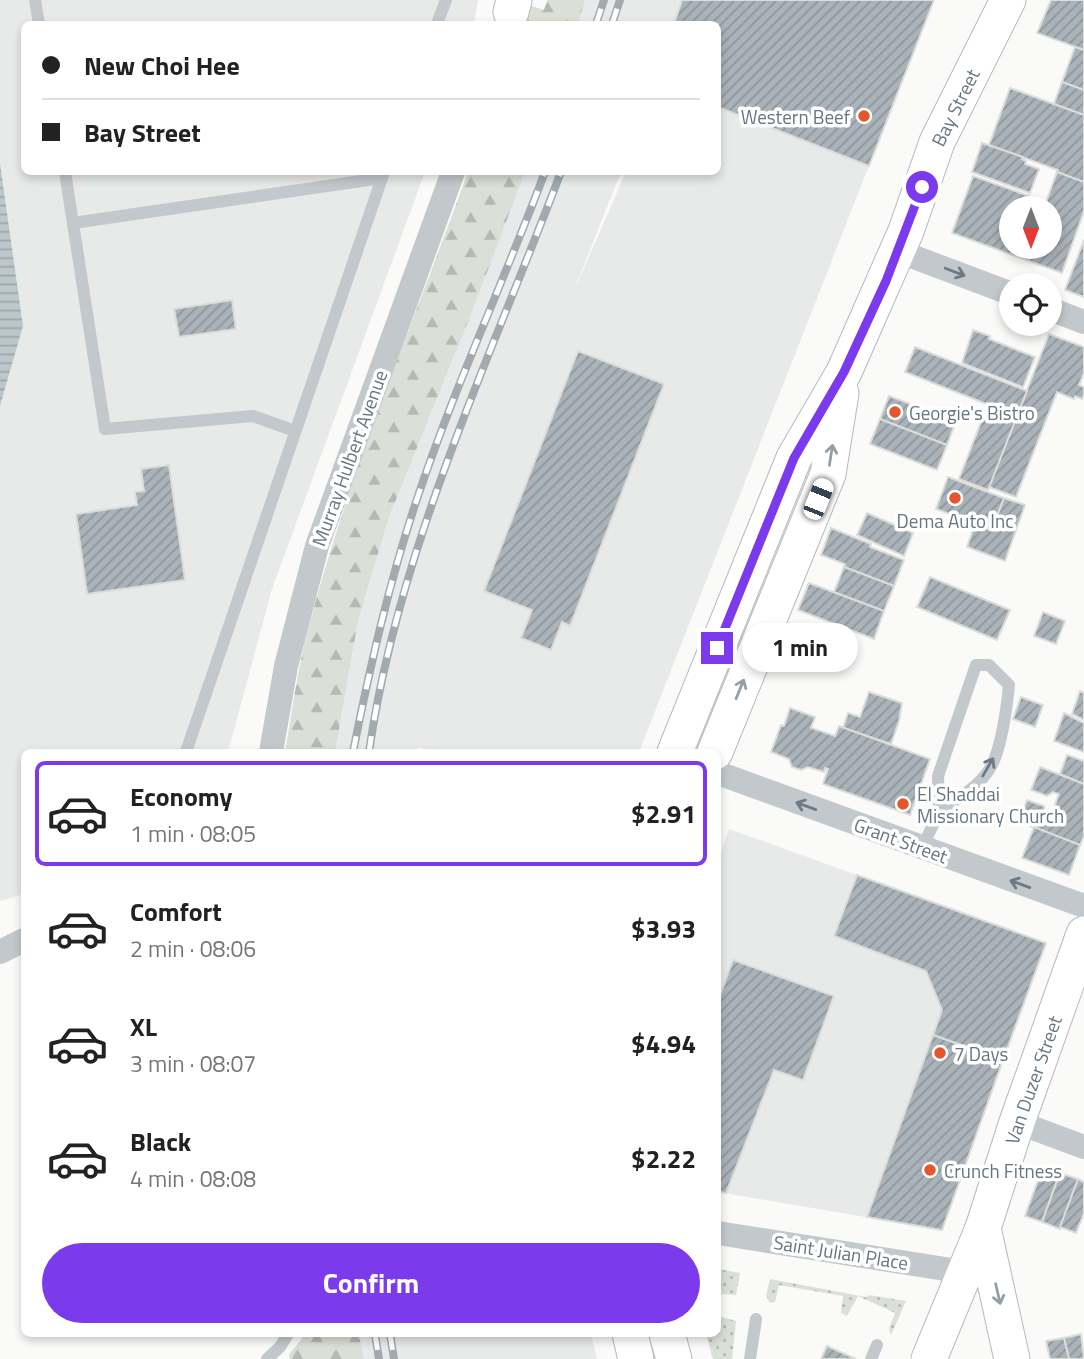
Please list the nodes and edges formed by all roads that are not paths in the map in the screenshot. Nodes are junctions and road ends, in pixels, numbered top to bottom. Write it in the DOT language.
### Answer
graph roads {
  1 [pos="35,0"];
  2 [pos="446,0"];
  3 [pos="1008,0"];
  4 [pos="38,21"];
  5 [pos="438,21"];
  6 [pos="66,175"];
  7 [pos="383,175"];
  8 [pos="452,175"];
  9 [pos="74,223"];
  10 [pos="898,251"];
  11 [pos="999,289"];
  12 [pos="1062,314"];
  13 [pos="1084,322"];
  14 [pos="844,372"];
  15 [pos="295,431"];
  16 [pos="187,749"];
  17 [pos="272,749"];
  18 [pos="676,749"];
  19 [pos="716,749"];
  20 [pos="721,775"];
  21 [pos="939,812"];
  22 [pos="922,848"];
  23 [pos="1084,906"];
  24 [pos="1084,934"];
  25 [pos="21,942"];
  26 [pos="0,952"];
  27 [pos="1017,1122"];
  28 [pos="1084,1146"];
  29 [pos="983,1228"];
  30 [pos="721,1233"];
  31 [pos="964,1272"];
  32 [pos="756,1319"];
  33 [pos="286,1337"];
  34 [pos="631,1337"];
  35 [pos="668,1337"];
  36 [pos="877,1345"];
  37 [pos="267,1359"];
  38 [pos="636,1359"];
  39 [pos="674,1359"];
  40 [pos="750,1359"];
  41 [pos="871,1359"];
  42 [pos="929,1359"];
  43 [pos="1012,1359"];
  1 -- 4 [label="lane"];
  2 -- 5 [label="lane"];
  3 -- 10 [label="main road, Bay Street"];
  6 -- 9 [label="lane"];
  7 -- 9 [label="lane"];
  7 -- 15 [label="lane"];
  8 -- 17 [label="street, Murray Hulbert Avenue"];
  9 -- 15 [label="lane"];
  10 -- 11 [label="street, one-way"];
  10 -- 14 [label="main road, Bay Street"];
  12 -- 13 [label="street"];
  14 -- 18 [label="main road, Bay Street"];
  19 -- 14 [label="main road, Bay Street, one-way"];
  15 -- 16 [label="lane"];
  22 -- 20 [label="street, Grant Street, one-way"];
  21 -- 21 [label="lane, one-way"];
  21 -- 22 [label="lane"];
  23 -- 22 [label="street, Grant Street, one-way"];
  24 -- 27 [label="main road, Van Duzer Street"];
  25 -- 26 [label="street"];
  27 -- 28 [label="street"];
  27 -- 29 [label="main road, Van Duzer Street"];
  29 -- 31 [label="main road, Van Duzer Street"];
  29 -- 43 [label="main road, one-way"];
  30 -- 31 [label="street, Saint Julian Place"];
  31 -- 42 [label="main road, Van Duzer Street"];
  32 -- 40 [label="lane"];
  33 -- 37 [label="lane"];
  34 -- 38 [label="main road"];
  35 -- 39 [label="main road"];
  36 -- 41 [label="lane"];
}
